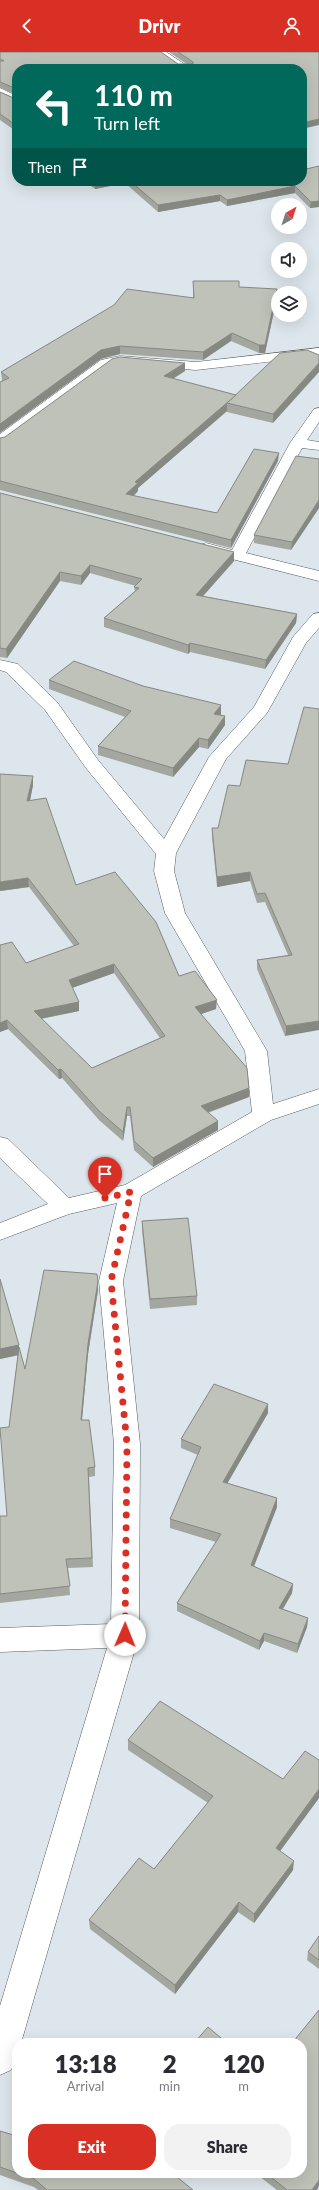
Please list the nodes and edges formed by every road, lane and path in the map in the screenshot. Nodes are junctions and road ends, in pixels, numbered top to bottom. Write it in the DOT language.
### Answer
graph roads {
  1 [pos="159,52"];
  2 [pos="179,64"];
  3 [pos="0,91"];
  4 [pos="12,98"];
  5 [pos="319,352"];
  6 [pos="319,412"];
  7 [pos="0,441"];
  8 [pos="297,443"];
  9 [pos="319,446"];
  10 [pos="191,544"];
  11 [pos="237,556"];
  12 [pos="319,576"];
  13 [pos="319,618"];
  14 [pos="0,665"];
  15 [pos="166,853"];
  16 [pos="319,1096"];
  17 [pos="263,1115"];
  18 [pos="0,1146"];
  19 [pos="131,1192"];
  20 [pos="65,1207"];
  21 [pos="0,1232"];
  22 [pos="125,1635"];
  23 [pos="0,1640"];
  24 [pos="0,2059"];
  1 -- 2 [label="street"];
  3 -- 4 [label="street"];
  5 -- 7 [label="street"];
  6 -- 8 [label="street"];
  8 -- 9 [label="street"];
  8 -- 11 [label="street"];
  10 -- 11 [label="street"];
  11 -- 12 [label="street"];
  13 -- 15 [label="street"];
  14 -- 15 [label="street"];
  15 -- 17 [label="street"];
  16 -- 17 [label="street"];
  17 -- 19 [label="street"];
  18 -- 20 [label="street"];
  19 -- 20 [label="street"];
  19 -- 22 [label="street"];
  20 -- 21 [label="street"];
  22 -- 23 [label="street"];
  22 -- 24 [label="street"];
}
